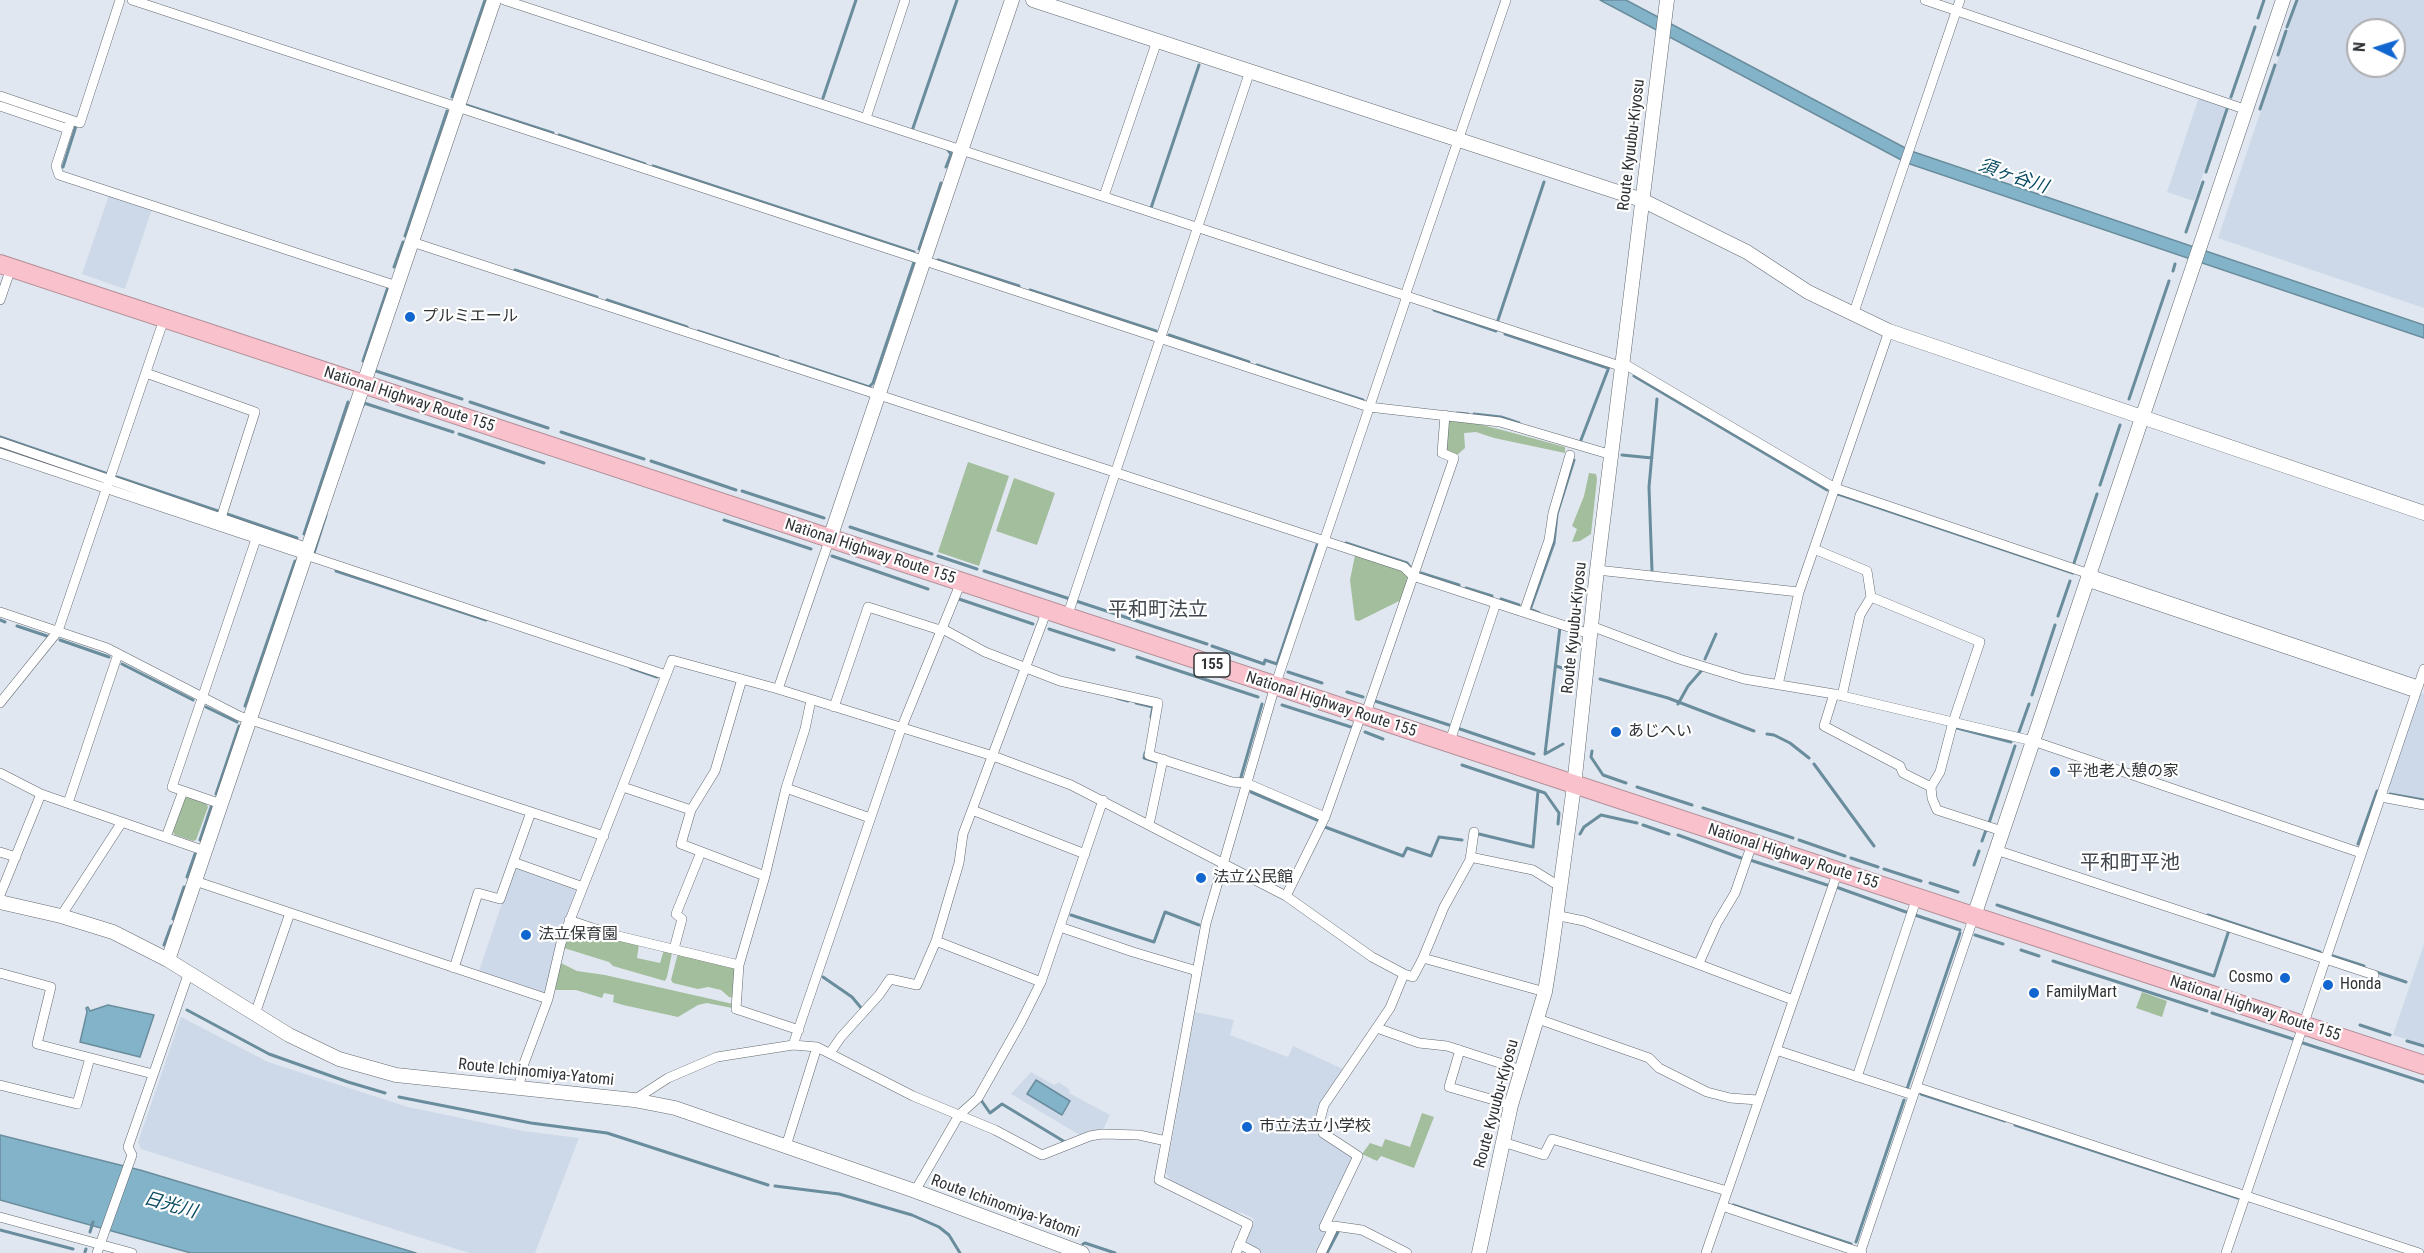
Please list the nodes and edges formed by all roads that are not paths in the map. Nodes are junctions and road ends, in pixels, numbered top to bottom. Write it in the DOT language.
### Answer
graph roads {
  1 [pos="120,0"];
  2 [pos="132,0"];
  3 [pos="494,0"];
  4 [pos="504,0"];
  5 [pos="906,0"];
  6 [pos="1012,0"];
  7 [pos="1033,0"];
  8 [pos="1506,0"];
  9 [pos="1667,0"];
  10 [pos="1925,0"];
  11 [pos="1960,0"];
  12 [pos="2283,0"];
  13 [pos="153,3"];
  14 [pos="1957,11"];
  15 [pos="1157,41"];
  16 [pos="1250,71"];
  17 [pos="0,96"];
  18 [pos="0,106"];
  19 [pos="458,107"];
  20 [pos="2247,110"];
  21 [pos="866,118"];
  22 [pos="70,124"];
  23 [pos="1457,139"];
  24 [pos="962,149"];
  25 [pos="1104,196"];
  26 [pos="1642,200"];
  27 [pos="1197,227"];
  28 [pos="412,242"];
  29 [pos="925,259"];
  30 [pos="5,266"];
  31 [pos="397,286"];
  32 [pos="1406,296"];
  33 [pos="0,300"];
  34 [pos="1853,315"];
  35 [pos="164,319"];
  36 [pos="1889,331"];
  37 [pos="1160,337"];
  38 [pos="1623,365"];
  39 [pos="146,373"];
  40 [pos="364,385"];
  41 [pos="879,395"];
  42 [pos="1369,407"];
  43 [pos="1445,415"];
  44 [pos="2142,417"];
  45 [pos="0,442"];
  46 [pos="0,453"];
  47 [pos="1570,455"];
  48 [pos="1612,455"];
  49 [pos="1115,473"];
  50 [pos="108,484"];
  51 [pos="1835,488"];
  52 [pos="2424,513"];
  53 [pos="221,518"];
  54 [pos="830,538"];
  55 [pos="256,539"];
  56 [pos="1324,542"];
  57 [pos="1814,549"];
  58 [pos="307,552"];
  59 [pos="1598,570"];
  60 [pos="1413,576"];
  61 [pos="2088,578"];
  62 [pos="962,582"];
  63 [pos="1799,592"];
  64 [pos="1871,597"];
  65 [pos="1496,603"];
  66 [pos="1047,610"];
  67 [pos="0,612"];
  68 [pos="1524,612"];
  69 [pos="1067,617"];
  70 [pos="941,629"];
  71 [pos="1591,630"];
  72 [pos="58,631"];
  73 [pos="118,654"];
  74 [pos="1026,667"];
  75 [pos="2424,669"];
  76 [pos="666,675"];
  77 [pos="742,679"];
  78 [pos="1275,686"];
  79 [pos="1778,686"];
  80 [pos="778,689"];
  81 [pos="2419,689"];
  82 [pos="1838,695"];
  83 [pos="202,697"];
  84 [pos="811,700"];
  85 [pos="0,703"];
  86 [pos="834,707"];
  87 [pos="1363,716"];
  88 [pos="250,720"];
  89 [pos="1953,722"];
  90 [pos="901,729"];
  91 [pos="2033,741"];
  92 [pos="1449,744"];
  93 [pos="993,756"];
  94 [pos="1163,759"];
  95 [pos="0,773"];
  96 [pos="1246,783"];
  97 [pos="1574,786"];
  98 [pos="623,787"];
  99 [pos="1931,787"];
  100 [pos="786,788"];
  101 [pos="183,791"];
  102 [pos="41,794"];
  103 [pos="2380,797"];
  104 [pos="1103,800"];
  105 [pos="68,803"];
  106 [pos="221,804"];
  107 [pos="2424,805"];
  108 [pos="692,810"];
  109 [pos="972,810"];
  110 [pos="531,812"];
  111 [pos="1325,817"];
  112 [pos="870,818"];
  113 [pos="122,822"];
  114 [pos="1149,825"];
  115 [pos="2002,831"];
  116 [pos="1474,832"];
  117 [pos="604,836"];
  118 [pos="166,837"];
  119 [pos="1752,844"];
  120 [pos="1996,850"];
  121 [pos="205,851"];
  122 [pos="0,852"];
  123 [pos="701,852"];
  124 [pos="1085,854"];
  125 [pos="2361,854"];
  126 [pos="16,857"];
  127 [pos="1470,857"];
  128 [pos="513,862"];
  129 [pos="1223,864"];
  130 [pos="1838,871"];
  131 [pos="765,876"];
  132 [pos="195,881"];
  133 [pos="1559,886"];
  134 [pos="583,887"];
  135 [pos="0,895"];
  136 [pos="1286,896"];
  137 [pos="1917,897"];
  138 [pos="0,902"];
  139 [pos="290,913"];
  140 [pos="1555,915"];
  141 [pos="61,916"];
  142 [pos="1974,916"];
  143 [pos="569,920"];
  144 [pos="1060,927"];
  145 [pos="936,941"];
  146 [pos="674,949"];
  147 [pos="1423,958"];
  148 [pos="2326,959"];
  149 [pos="168,960"];
  150 [pos="1699,963"];
  151 [pos="739,965"];
  152 [pos="454,968"];
  153 [pos="1197,970"];
  154 [pos="189,972"];
  155 [pos="0,973"];
  156 [pos="1404,974"];
  157 [pos="2374,975"];
  158 [pos="1041,982"];
  159 [pos="1545,992"];
  160 [pos="548,999"];
  161 [pos="1793,1000"];
  162 [pos="255,1014"];
  163 [pos="1538,1019"];
  164 [pos="2303,1025"];
  165 [pos="1377,1028"];
  166 [pos="799,1030"];
  167 [pos="794,1045"];
  168 [pos="817,1047"];
  169 [pos="1460,1050"];
  170 [pos="1776,1050"];
  171 [pos="830,1053"];
  172 [pos="90,1058"];
  173 [pos="2424,1065"];
  174 [pos="1521,1070"];
  175 [pos="153,1074"];
  176 [pos="1857,1077"];
  177 [pos="0,1085"];
  178 [pos="519,1087"];
  179 [pos="1914,1091"];
  180 [pos="634,1100"];
  181 [pos="1758,1100"];
  182 [pos="1511,1105"];
  183 [pos="959,1115"];
  184 [pos="1166,1141"];
  185 [pos="1503,1142"];
  186 [pos="786,1146"];
  187 [pos="915,1191"];
  188 [pos="1727,1191"];
  189 [pos="2245,1196"];
  190 [pos="1722,1206"];
  191 [pos="0,1217"];
  192 [pos="1334,1226"];
  193 [pos="100,1246"];
  194 [pos="1238,1249"];
  195 [pos="132,1253"];
  196 [pos="1083,1253"];
  197 [pos="1256,1253"];
  198 [pos="1321,1253"];
  199 [pos="1407,1253"];
  200 [pos="1479,1253"];
  201 [pos="1706,1253"];
  202 [pos="1861,1253"];
  203 [pos="2226,1253"];
  204 [pos="2419,1253"];
  1 -- 22 [label="street"];
  2 -- 13 [label="street"];
  3 -- 19 [label="street"];
  4 -- 21 [label="street"];
  5 -- 21 [label="street"];
  6 -- 24 [label="street"];
  7 -- 15 [label="street"];
  8 -- 23 [label="street"];
  9 -- 26 [label="street, Route Kyuubu-Kiyosu"];
  10 -- 14 [label="street"];
  11 -- 14 [label="street"];
  12 -- 20 [label="street"];
  13 -- 19 [label="street"];
  14 -- 20 [label="street"];
  14 -- 34 [label="street"];
  15 -- 16 [label="street"];
  15 -- 25 [label="street"];
  16 -- 23 [label="street"];
  16 -- 27 [label="street"];
  17 -- 22 [label="street"];
  18 -- 22 [label="street"];
  19 -- 28 [label="street"];
  19 -- 29 [label="street"];
  20 -- 44 [label="street"];
  21 -- 24 [label="street"];
  22 -- 31 [label="street"];
  23 -- 26 [label="street"];
  23 -- 32 [label="street"];
  24 -- 25 [label="street"];
  24 -- 29 [label="street"];
  25 -- 27 [label="street"];
  26 -- 34 [label="street"];
  26 -- 38 [label="street, Route Kyuubu-Kiyosu"];
  27 -- 32 [label="street"];
  27 -- 37 [label="street"];
  28 -- 31 [label="street"];
  28 -- 41 [label="street"];
  29 -- 37 [label="street"];
  29 -- 41 [label="street"];
  30 -- 33 [label="street"];
  30 -- 35 [label="highway, National Highway Route 155 / 155"];
  31 -- 40 [label="street"];
  32 -- 38 [label="street"];
  32 -- 42 [label="street"];
  34 -- 36 [label="street"];
  35 -- 39 [label="street"];
  35 -- 40 [label="highway, National Highway Route 155 / 155"];
  36 -- 44 [label="street"];
  36 -- 51 [label="street"];
  37 -- 42 [label="street"];
  37 -- 49 [label="street"];
  38 -- 48 [label="street, Route Kyuubu-Kiyosu"];
  38 -- 51 [label="street"];
  39 -- 50 [label="street"];
  39 -- 53 [label="street"];
  40 -- 54 [label="highway, National Highway Route 155 / 155"];
  40 -- 58 [label="street"];
  41 -- 49 [label="street"];
  41 -- 54 [label="street"];
  42 -- 43 [label="street"];
  42 -- 56 [label="street"];
  43 -- 48 [label="street"];
  43 -- 60 [label="street"];
  44 -- 52 [label="street"];
  44 -- 61 [label="street"];
  45 -- 50 [label="street"];
  46 -- 50 [label="street"];
  47 -- 68 [label="street"];
  48 -- 59 [label="street, Route Kyuubu-Kiyosu"];
  49 -- 56 [label="street"];
  49 -- 69 [label="street"];
  50 -- 53 [label="street"];
  50 -- 55 [label="street"];
  50 -- 72 [label="street"];
  51 -- 57 [label="street"];
  51 -- 61 [label="street"];
  53 -- 58 [label="street"];
  54 -- 62 [label="highway, National Highway Route 155 / 155"];
  54 -- 80 [label="street"];
  55 -- 58 [label="street"];
  55 -- 83 [label="street"];
  56 -- 60 [label="street"];
  56 -- 78 [label="street"];
  57 -- 63 [label="street"];
  57 -- 64 [label="street"];
  58 -- 76 [label="street"];
  58 -- 88 [label="street"];
  59 -- 63 [label="street"];
  59 -- 71 [label="street, Route Kyuubu-Kiyosu"];
  60 -- 65 [label="street"];
  60 -- 87 [label="street"];
  61 -- 81 [label="street"];
  61 -- 91 [label="street"];
  62 -- 66 [label="highway, National Highway Route 155 / 155"];
  62 -- 70 [label="street"];
  63 -- 79 [label="street"];
  64 -- 82 [label="street"];
  64 -- 89 [label="street"];
  65 -- 68 [label="street"];
  65 -- 92 [label="street"];
  66 -- 69 [label="highway, National Highway Route 155 / 155"];
  66 -- 74 [label="street"];
  67 -- 72 [label="street"];
  68 -- 71 [label="street"];
  69 -- 78 [label="highway, National Highway Route 155 / 155"];
  70 -- 74 [label="street"];
  70 -- 86 [label="street"];
  70 -- 90 [label="street"];
  71 -- 79 [label="street"];
  71 -- 97 [label="street, Route Kyuubu-Kiyosu"];
  72 -- 73 [label="street"];
  72 -- 85 [label="street"];
  73 -- 83 [label="street"];
  73 -- 105 [label="street"];
  74 -- 93 [label="street"];
  74 -- 94 [label="street"];
  75 -- 81 [label="street"];
  76 -- 77 [label="street"];
  76 -- 98 [label="street"];
  77 -- 80 [label="street"];
  77 -- 108 [label="street"];
  78 -- 87 [label="highway, National Highway Route 155 / 155"];
  78 -- 96 [label="street"];
  79 -- 82 [label="street"];
  80 -- 84 [label="street"];
  81 -- 103 [label="street"];
  82 -- 89 [label="street"];
  82 -- 99 [label="street"];
  83 -- 88 [label="street"];
  83 -- 101 [label="street"];
  84 -- 86 [label="street"];
  84 -- 100 [label="street"];
  86 -- 90 [label="street"];
  87 -- 92 [label="highway, National Highway Route 155 / 155"];
  87 -- 111 [label="street"];
  88 -- 106 [label="street"];
  88 -- 110 [label="street"];
  89 -- 91 [label="street"];
  89 -- 99 [label="street"];
  90 -- 93 [label="street"];
  90 -- 112 [label="street"];
  91 -- 115 [label="street"];
  91 -- 125 [label="street"];
  92 -- 97 [label="highway, National Highway Route 155 / 155"];
  93 -- 104 [label="street"];
  93 -- 109 [label="street"];
  94 -- 96 [label="street"];
  94 -- 114 [label="street"];
  95 -- 102 [label="street"];
  96 -- 111 [label="street"];
  96 -- 129 [label="street"];
  97 -- 119 [label="highway, National Highway Route 155 / 155"];
  97 -- 133 [label="street, Route Kyuubu-Kiyosu"];
  98 -- 108 [label="street"];
  98 -- 117 [label="street"];
  99 -- 115 [label="street"];
  100 -- 112 [label="street"];
  100 -- 131 [label="street"];
  101 -- 106 [label="street"];
  101 -- 118 [label="street"];
  102 -- 105 [label="street"];
  102 -- 126 [label="street"];
  103 -- 107 [label="street"];
  103 -- 125 [label="street"];
  104 -- 114 [label="street"];
  104 -- 124 [label="street"];
  105 -- 113 [label="street"];
  106 -- 121 [label="street"];
  108 -- 123 [label="street"];
  109 -- 124 [label="street"];
  109 -- 145 [label="street"];
  110 -- 117 [label="street"];
  110 -- 128 [label="street"];
  111 -- 136 [label="street"];
  112 -- 166 [label="street"];
  113 -- 118 [label="street"];
  113 -- 141 [label="street"];
  114 -- 129 [label="street"];
  115 -- 120 [label="street"];
  116 -- 127 [label="street"];
  117 -- 134 [label="street"];
  118 -- 121 [label="street"];
  119 -- 130 [label="highway, National Highway Route 155 / 155"];
  119 -- 150 [label="street"];
  120 -- 142 [label="street"];
  120 -- 148 [label="street"];
  121 -- 132 [label="street"];
  122 -- 126 [label="street"];
  123 -- 131 [label="street"];
  123 -- 146 [label="street"];
  124 -- 144 [label="street"];
  125 -- 148 [label="street"];
  126 -- 135 [label="street"];
  127 -- 133 [label="street"];
  127 -- 147 [label="street"];
  128 -- 134 [label="street"];
  128 -- 152 [label="street"];
  129 -- 136 [label="street"];
  129 -- 153 [label="street"];
  130 -- 137 [label="highway, National Highway Route 155 / 155"];
  130 -- 161 [label="street"];
  131 -- 151 [label="street"];
  132 -- 139 [label="street"];
  132 -- 149 [label="street"];
  133 -- 140 [label="street, Route Kyuubu-Kiyosu"];
  134 -- 143 [label="street"];
  136 -- 156 [label="street"];
  137 -- 142 [label="highway, National Highway Route 155 / 155"];
  137 -- 176 [label="street"];
  138 -- 141 [label="street, Route Ichinomiya-Yatomi"];
  139 -- 152 [label="street"];
  139 -- 162 [label="street"];
  140 -- 150 [label="street"];
  140 -- 159 [label="street, Route Kyuubu-Kiyosu"];
  141 -- 149 [label="street, Route Ichinomiya-Yatomi"];
  142 -- 164 [label="highway, National Highway Route 155 / 155"];
  142 -- 179 [label="street"];
  143 -- 146 [label="street"];
  143 -- 160 [label="street"];
  144 -- 153 [label="street"];
  144 -- 158 [label="street"];
  145 -- 158 [label="street"];
  145 -- 171 [label="street"];
  146 -- 151 [label="street"];
  147 -- 156 [label="street"];
  147 -- 159 [label="street"];
  148 -- 157 [label="street"];
  148 -- 164 [label="street"];
  149 -- 154 [label="street, Route Ichinomiya-Yatomi"];
  150 -- 161 [label="street"];
  151 -- 166 [label="street"];
  152 -- 160 [label="street"];
  153 -- 184 [label="street"];
  154 -- 162 [label="street, Route Ichinomiya-Yatomi"];
  154 -- 175 [label="street"];
  155 -- 172 [label="street"];
  156 -- 165 [label="street"];
  158 -- 183 [label="street"];
  159 -- 163 [label="street, Route Kyuubu-Kiyosu"];
  160 -- 178 [label="street"];
  161 -- 170 [label="street"];
  162 -- 178 [label="street, Route Ichinomiya-Yatomi"];
  163 -- 174 [label="street, Route Kyuubu-Kiyosu"];
  163 -- 181 [label="street"];
  164 -- 173 [label="highway, National Highway Route 155 / 155"];
  164 -- 189 [label="street"];
  165 -- 169 [label="street"];
  165 -- 192 [label="street"];
  166 -- 167 [label="street"];
  167 -- 168 [label="street"];
  167 -- 180 [label="street"];
  168 -- 171 [label="street"];
  168 -- 186 [label="street"];
  169 -- 174 [label="street"];
  169 -- 182 [label="street"];
  170 -- 176 [label="street"];
  170 -- 181 [label="street"];
  171 -- 183 [label="street"];
  172 -- 175 [label="street"];
  172 -- 177 [label="street"];
  174 -- 182 [label="street, Route Kyuubu-Kiyosu"];
  175 -- 193 [label="street"];
  176 -- 179 [label="street"];
  178 -- 180 [label="street, Route Ichinomiya-Yatomi"];
  179 -- 189 [label="street"];
  179 -- 202 [label="street"];
  180 -- 186 [label="street, Route Ichinomiya-Yatomi"];
  181 -- 188 [label="street"];
  182 -- 185 [label="street, Route Kyuubu-Kiyosu"];
  183 -- 184 [label="street"];
  183 -- 187 [label="street"];
  184 -- 194 [label="street"];
  185 -- 188 [label="street"];
  185 -- 200 [label="street, Route Kyuubu-Kiyosu"];
  186 -- 187 [label="street, Route Ichinomiya-Yatomi"];
  187 -- 196 [label="street, Route Ichinomiya-Yatomi"];
  188 -- 190 [label="street"];
  189 -- 203 [label="street"];
  189 -- 204 [label="street"];
  190 -- 201 [label="street"];
  190 -- 202 [label="street"];
  191 -- 193 [label="street"];
  192 -- 198 [label="street"];
  192 -- 199 [label="street"];
  193 -- 195 [label="street"];
  194 -- 197 [label="street"];
}
